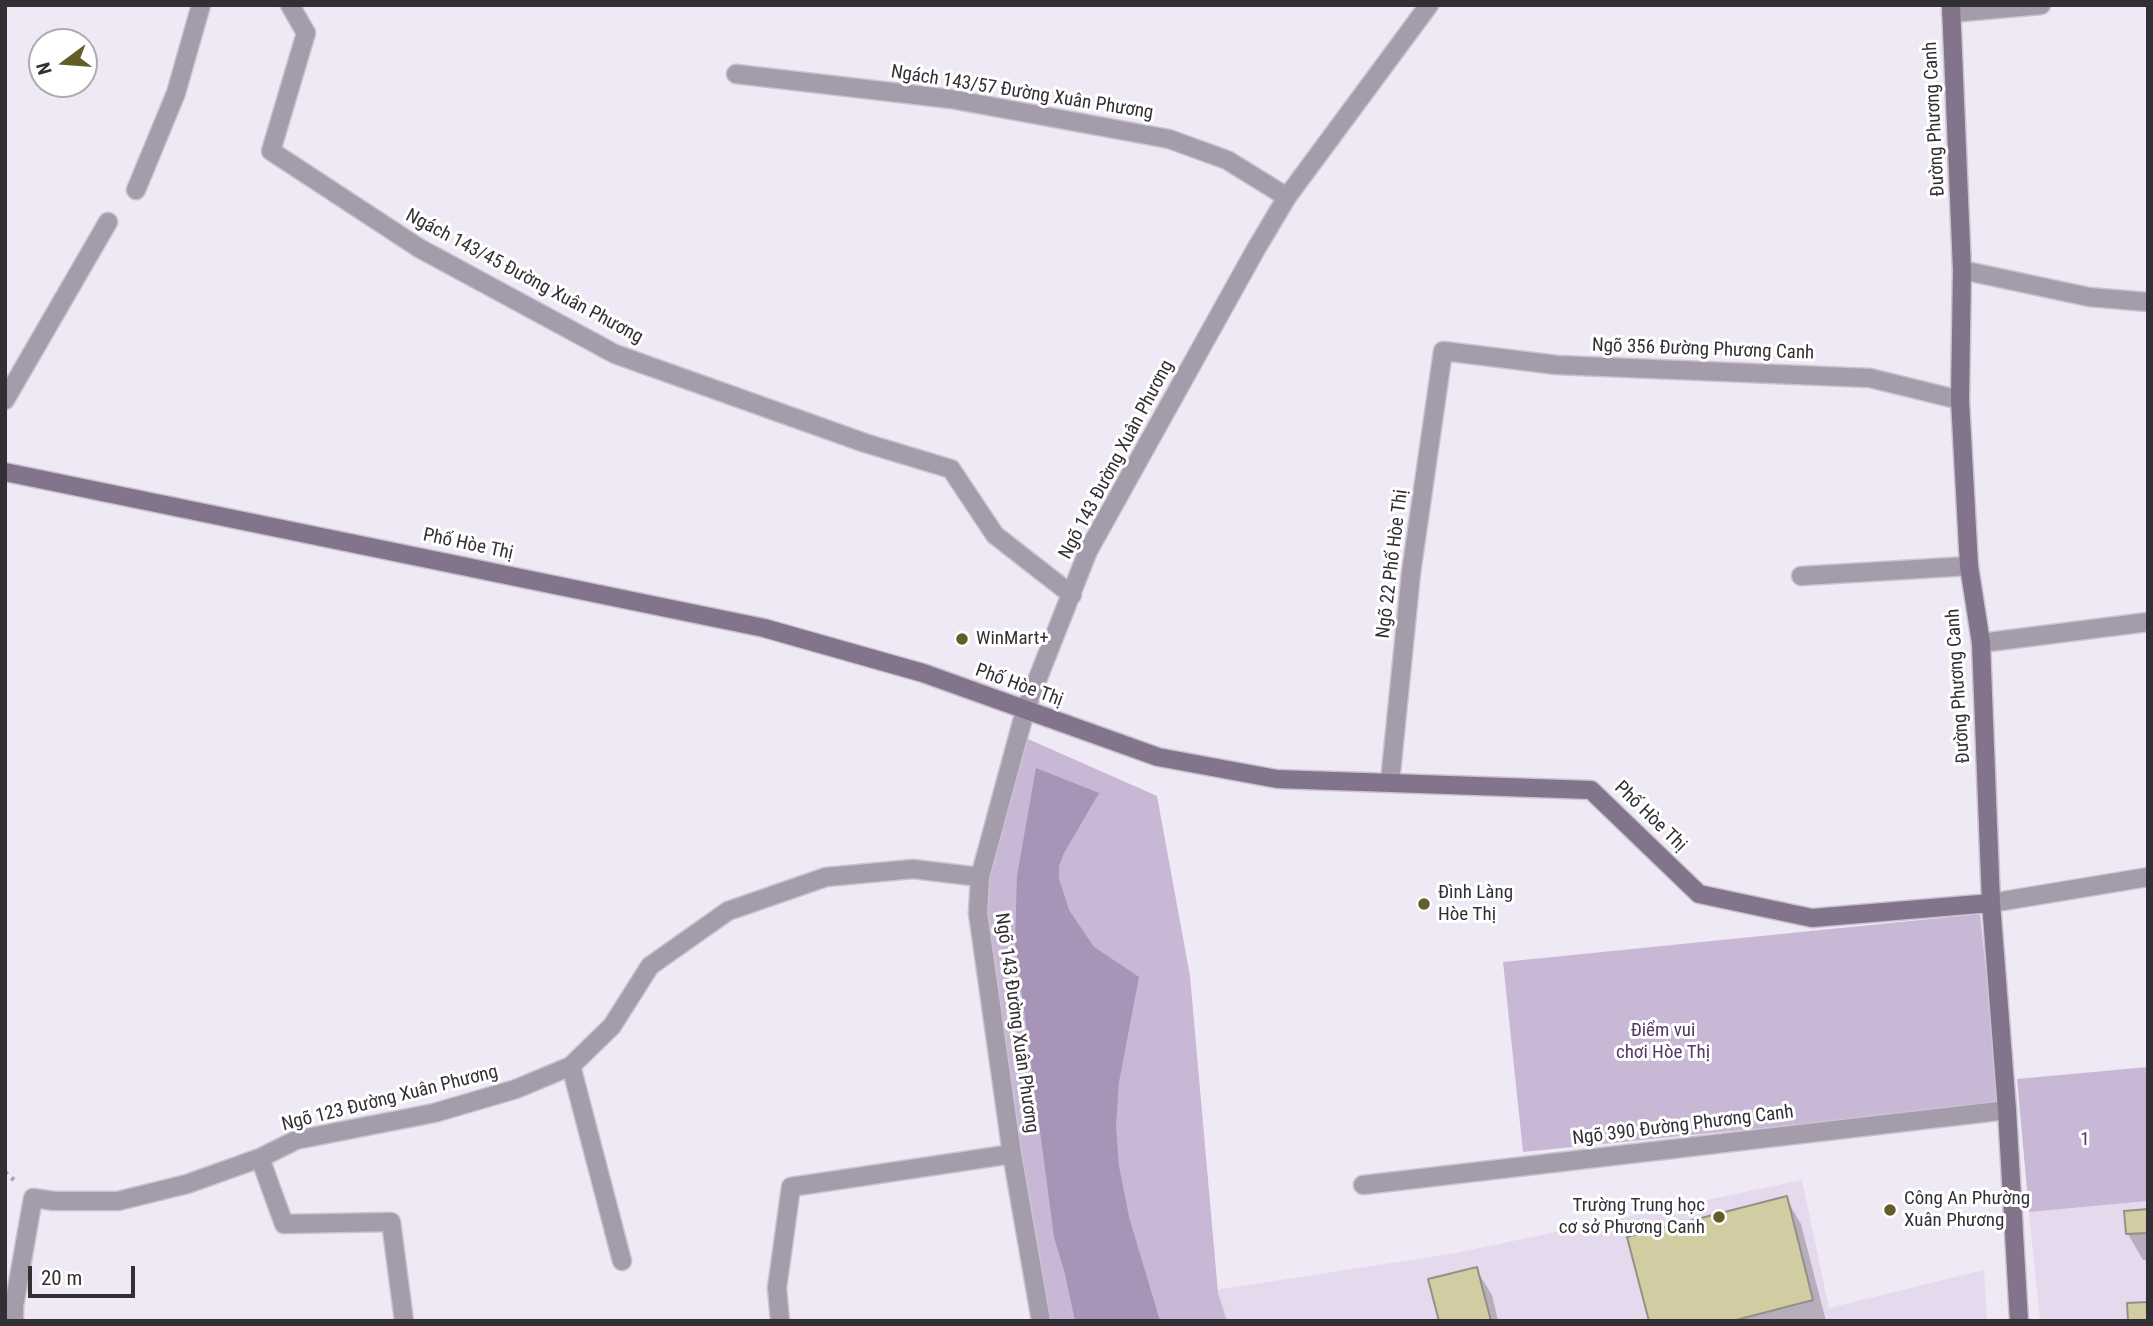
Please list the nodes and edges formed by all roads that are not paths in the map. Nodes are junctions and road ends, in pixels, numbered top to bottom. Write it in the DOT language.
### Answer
graph roads {
  1 [pos="201,5"];
  2 [pos="290,5"];
  3 [pos="1429,5"];
  4 [pos="2041,5"];
  5 [pos="1951,9"];
  6 [pos="736,74"];
  7 [pos="136,190"];
  8 [pos="1287,197"];
  9 [pos="108,222"];
  10 [pos="1962,270"];
  11 [pos="2148,302"];
  12 [pos="1443,352"];
  13 [pos="5,400"];
  14 [pos="1959,400"];
  15 [pos="5,472"];
  16 [pos="1969,566"];
  17 [pos="1801,576"];
  18 [pos="1072,595"];
  19 [pos="2148,622"];
  20 [pos="1981,643"];
  21 [pos="1025,711"];
  22 [pos="1390,782"];
  23 [pos="980,877"];
  24 [pos="2148,877"];
  25 [pos="1991,902"];
  26 [pos="571,1066"];
  27 [pos="2007,1110"];
  28 [pos="1012,1154"];
  29 [pos="260,1158"];
  30 [pos="1363,1185"];
  31 [pos="622,1261"];
  32 [pos="14,1321"];
  33 [pos="404,1321"];
  34 [pos="780,1321"];
  35 [pos="1041,1321"];
  36 [pos="2019,1321"];
  1 -- 7 [label="street"];
  2 -- 18 [label="street, Ngách 143/45 Đường Xuân Phương"];
  3 -- 8 [label="street, Ngõ 143 Đường Xuân Phương"];
  4 -- 5 [label="street"];
  5 -- 10 [label="street, Đường Phương Canh"];
  6 -- 8 [label="street, Ngách 143/57 Đường Xuân Phương"];
  8 -- 18 [label="street, Ngõ 143 Đường Xuân Phương"];
  9 -- 13 [label="street"];
  10 -- 11 [label="street"];
  10 -- 14 [label="street, Đường Phương Canh"];
  12 -- 14 [label="street, Ngõ 356 Đường Phương Canh"];
  12 -- 22 [label="street, Ngõ 22 Phố Hòe Thị"];
  14 -- 16 [label="street, Đường Phương Canh"];
  15 -- 21 [label="street, Phố Hòe Thị"];
  16 -- 17 [label="street"];
  16 -- 20 [label="street, Đường Phương Canh"];
  18 -- 21 [label="street, Ngõ 143 Đường Xuân Phương"];
  19 -- 20 [label="street"];
  20 -- 25 [label="street, Đường Phương Canh"];
  21 -- 22 [label="street, Phố Hòe Thị"];
  21 -- 23 [label="street, Ngõ 143 Đường Xuân Phương"];
  22 -- 25 [label="street, Phố Hòe Thị"];
  23 -- 26 [label="street, Ngõ 123 Đường Xuân Phương"];
  23 -- 28 [label="street, Ngõ 143 Đường Xuân Phương"];
  24 -- 25 [label="street"];
  25 -- 27 [label="street, Đường Phương Canh"];
  26 -- 29 [label="street, Ngõ 123 Đường Xuân Phương"];
  26 -- 31 [label="street"];
  27 -- 30 [label="street, Ngõ 390 Đường Phương Canh"];
  27 -- 36 [label="street, Đường Phương Canh"];
  28 -- 34 [label="street"];
  28 -- 35 [label="street, Ngõ 143 Đường Xuân Phương"];
  29 -- 32 [label="street, Ngõ 123 Đường Xuân Phương"];
  29 -- 33 [label="street"];
}
